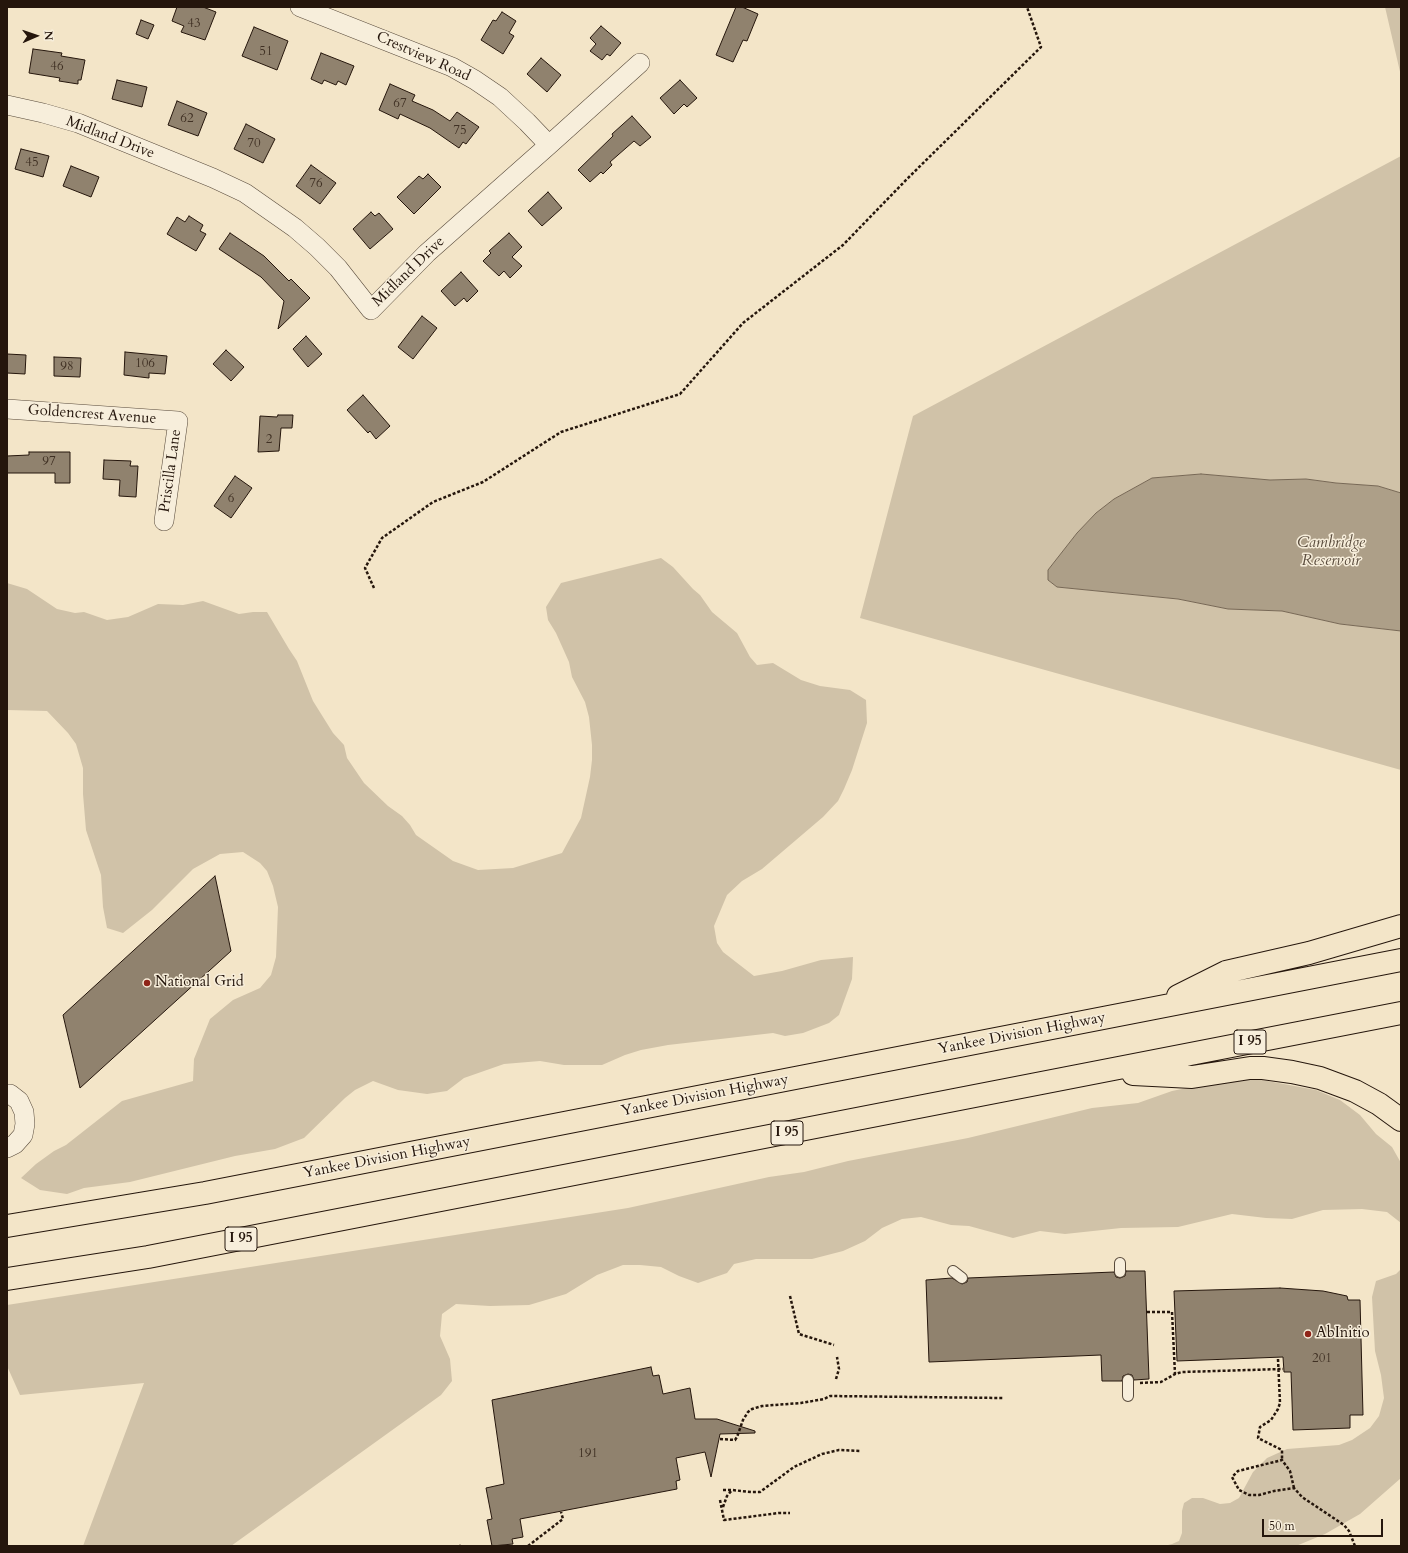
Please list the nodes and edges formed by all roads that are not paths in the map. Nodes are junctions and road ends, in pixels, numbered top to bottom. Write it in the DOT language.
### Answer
graph roads {
  1 [pos="300,7"];
  2 [pos="640,63"];
  3 [pos="7,106"];
  4 [pos="549,145"];
  5 [pos="7,409"];
  6 [pos="178,421"];
  7 [pos="164,521"];
  8 [pos="1401,926"];
  9 [pos="1401,960"];
  10 [pos="1152,1008"];
  11 [pos="1401,1013"];
  12 [pos="1100,1072"];
  13 [pos="7,1094"];
  14 [pos="1401,1120"];
  15 [pos="7,1148"];
  16 [pos="7,1226"];
  17 [pos="953,1271"];
  18 [pos="962,1278"];
  19 [pos="7,1279"];
  20 [pos="1128,1382"];
  21 [pos="1128,1396"];
  1 -- 4 [label="street, Crestview Road"];
  2 -- 4 [label="street, Midland Drive"];
  3 -- 4 [label="street, Midland Drive"];
  5 -- 6 [label="street, Goldencrest Avenue"];
  6 -- 7 [label="street, Priscilla Lane"];
  8 -- 10 [label="highway"];
  9 -- 10 [label="highway, Yankee Division Highway"];
  10 -- 16 [label="highway, Yankee Division Highway"];
  11 -- 12 [label="highway, I 95"];
  12 -- 14 [label="highway"];
  12 -- 19 [label="highway, I 95"];
  13 -- 15 [label="street"];
  17 -- 18 [label="lane"];
  20 -- 21 [label="lane"];
}
